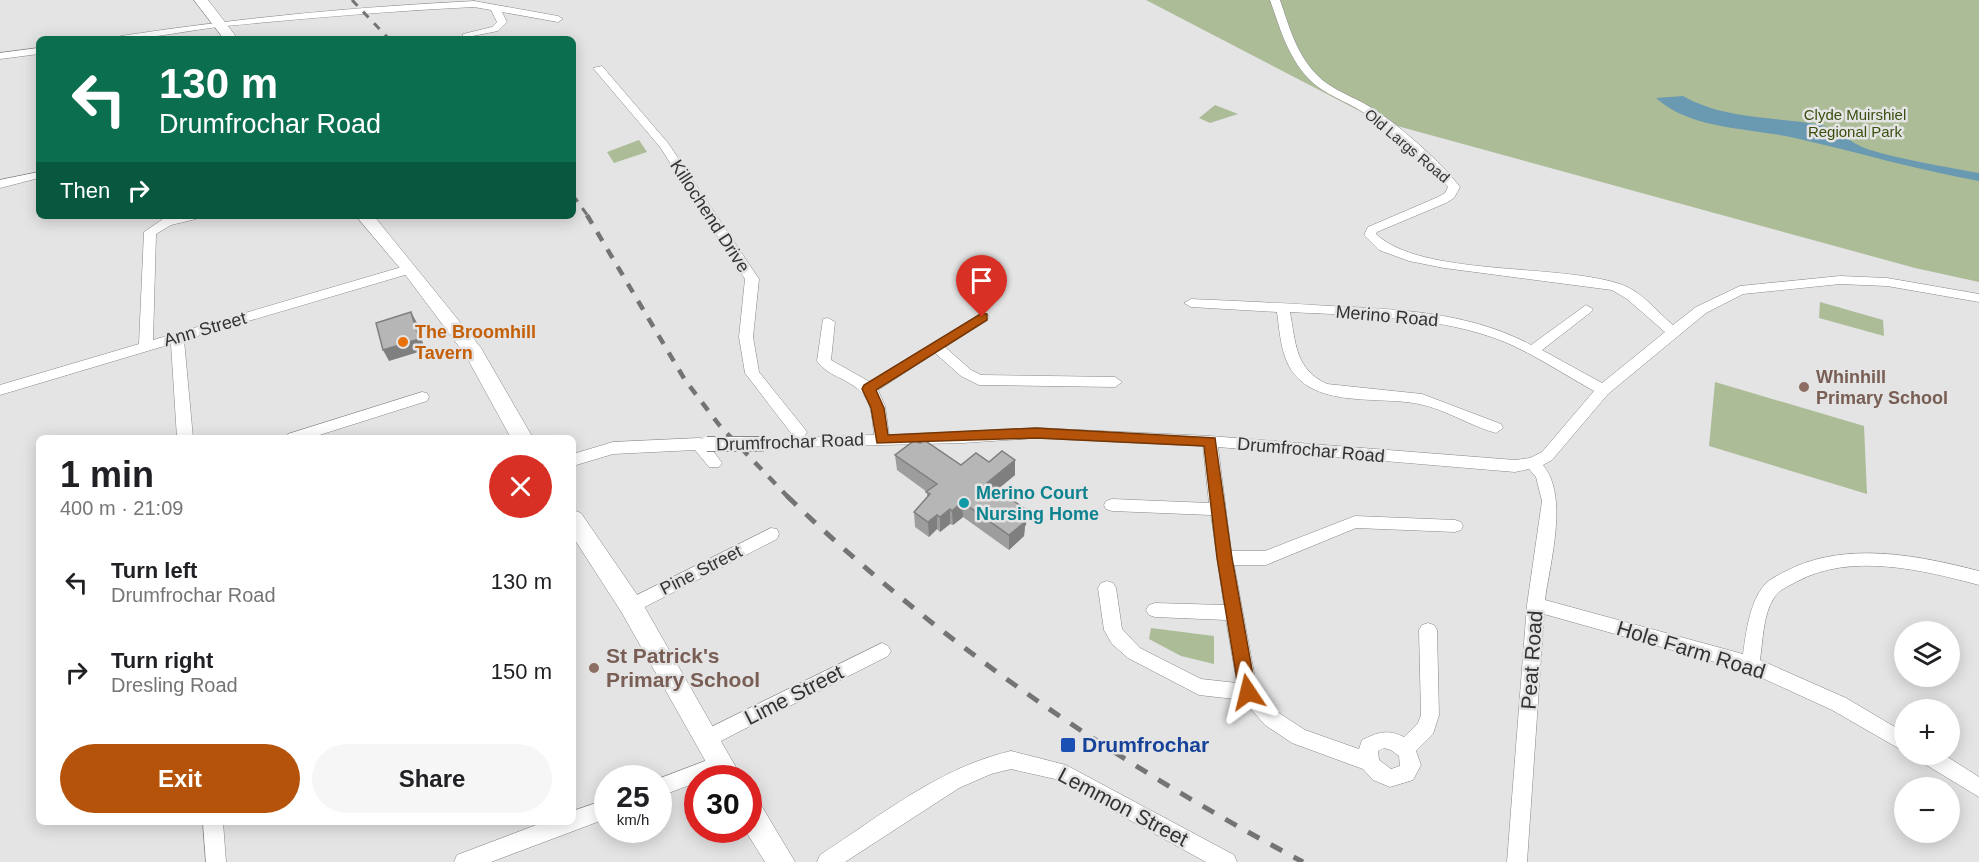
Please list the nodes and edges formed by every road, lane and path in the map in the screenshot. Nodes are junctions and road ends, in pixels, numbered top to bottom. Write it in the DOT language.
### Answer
graph roads {
  1 [pos="201,0"];
  2 [pos="1275,0"];
  3 [pos="496,10"];
  4 [pos="558,19"];
  5 [pos="220,24"];
  6 [pos="141,36"];
  7 [pos="229,36"];
  8 [pos="466,36"];
  9 [pos="36,51"];
  10 [pos="0,56"];
  11 [pos="598,68"];
  12 [pos="36,177"];
  13 [pos="0,184"];
  14 [pos="182,219"];
  15 [pos="368,219"];
  16 [pos="410,269"];
  17 [pos="1979,298"];
  18 [pos="1191,303"];
  19 [pos="1283,308"];
  20 [pos="1586,309"];
  21 [pos="982,317"];
  22 [pos="828,322"];
  23 [pos="1673,332"];
  24 [pos="177,337"];
  25 [pos="146,346"];
  26 [pos="936,346"];
  27 [pos="1532,351"];
  28 [pos="1115,382"];
  29 [pos="869,389"];
  30 [pos="0,390"];
  31 [pos="1603,390"];
  32 [pos="422,397"];
  33 [pos="1496,428"];
  34 [pos="185,435"];
  35 [pos="302,435"];
  36 [pos="520,435"];
  37 [pos="882,440"];
  38 [pos="1210,441"];
  39 [pos="795,442"];
  40 [pos="703,444"];
  41 [pos="576,459"];
  42 [pos="714,463"];
  43 [pos="1533,463"];
  44 [pos="1112,505"];
  45 [pos="1218,509"];
  46 [pos="576,524"];
  47 [pos="1455,526"];
  48 [pos="771,534"];
  49 [pos="1224,558"];
  50 [pos="1979,578"];
  51 [pos="1107,588"];
  52 [pos="1536,605"];
  53 [pos="631,606"];
  54 [pos="1155,610"];
  55 [pos="1234,613"];
  56 [pos="1428,630"];
  57 [pos="882,651"];
  58 [pos="1750,664"];
  59 [pos="1248,692"];
  60 [pos="1894,736"];
  61 [pos="706,739"];
  62 [pos="1405,749"];
  63 [pos="1370,762"];
  64 [pos="721,765"];
  65 [pos="1942,765"];
  66 [pos="1979,788"];
  67 [pos="594,813"];
  68 [pos="576,820"];
  69 [pos="213,825"];
  70 [pos="562,825"];
  71 [pos="762,831"];
  72 [pos="216,862"];
  73 [pos="466,862"];
  74 [pos="781,862"];
  75 [pos="827,862"];
  76 [pos="1227,862"];
  77 [pos="1517,862"];
  1 -- 5 [label="main road"];
  2 -- 23 [label="street, Old Largs Road"];
  3 -- 4 [label="street"];
  3 -- 5 [label="street"];
  3 -- 8 [label="street"];
  5 -- 6 [label="street"];
  5 -- 7 [label="main road"];
  9 -- 10 [label="street"];
  11 -- 39 [label="street, Killochend Drive"];
  12 -- 13 [label="street"];
  14 -- 25 [label="street"];
  15 -- 16 [label="main road"];
  16 -- 24 [label="street, Ann Street"];
  16 -- 36 [label="main road"];
  17 -- 23 [label="street"];
  18 -- 19 [label="street, Merino Road"];
  19 -- 27 [label="street, Merino Road"];
  19 -- 33 [label="street"];
  20 -- 27 [label="street"];
  21 -- 26 [label="street"];
  22 -- 29 [label="street"];
  23 -- 31 [label="street"];
  24 -- 25 [label="street, Ann Street"];
  24 -- 34 [label="street"];
  25 -- 30 [label="street, Ann Street"];
  26 -- 28 [label="street"];
  26 -- 29 [label="street"];
  27 -- 31 [label="street, Merino Road"];
  29 -- 37 [label="street"];
  31 -- 43 [label="street"];
  32 -- 35 [label="street"];
  37 -- 38 [label="street, Drumfrochar Road"];
  37 -- 39 [label="street, Drumfrochar Road"];
  38 -- 43 [label="street, Drumfrochar Road"];
  38 -- 45 [label="street"];
  39 -- 40 [label="street, Drumfrochar Road, bridge"];
  40 -- 41 [label="street, Drumfrochar Road"];
  40 -- 42 [label="street"];
  43 -- 52 [label="street, Peat Road"];
  44 -- 45 [label="street"];
  45 -- 49 [label="street"];
  46 -- 53 [label="main road"];
  47 -- 49 [label="street"];
  48 -- 53 [label="street, Pine Street"];
  49 -- 55 [label="street"];
  50 -- 58 [label="street"];
  51 -- 59 [label="street"];
  52 -- 58 [label="street, Hole Farm Road"];
  52 -- 77 [label="street, Peat Road"];
  53 -- 61 [label="main road"];
  54 -- 55 [label="street"];
  55 -- 59 [label="street"];
  56 -- 62 [label="street"];
  57 -- 61 [label="street, Lime Street"];
  58 -- 60 [label="street, Hole Farm Road"];
  59 -- 63 [label="street"];
  61 -- 64 [label="main road"];
  62 -- 63 [label="street"];
  62 -- 63 [label="street"];
  65 -- 66 [label="street"];
  67 -- 68 [label="street"];
  69 -- 72 [label="street"];
  70 -- 73 [label="street"];
  71 -- 74 [label="main road"];
  75 -- 76 [label="street, Lemmon Street"];
}
